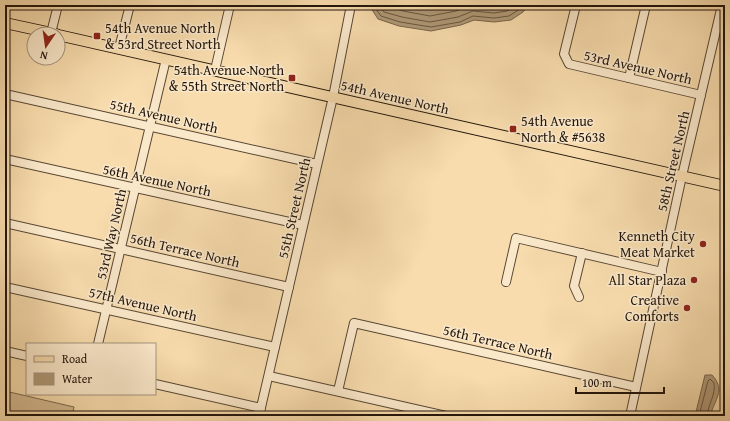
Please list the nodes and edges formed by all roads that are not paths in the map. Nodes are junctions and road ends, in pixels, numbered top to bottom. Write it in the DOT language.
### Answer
graph roads {
  1 [pos="58,5"];
  2 [pos="130,5"];
  3 [pos="230,5"];
  4 [pos="351,5"];
  5 [pos="576,5"];
  6 [pos="646,5"];
  7 [pos="722,5"];
  8 [pos="5,22"];
  9 [pos="56,26"];
  10 [pos="26,27"];
  11 [pos="66,36"];
  12 [pos="119,48"];
  13 [pos="166,59"];
  14 [pos="215,70"];
  15 [pos="629,78"];
  16 [pos="5,94"];
  17 [pos="701,95"];
  18 [pos="333,97"];
  19 [pos="150,126"];
  20 [pos="5,159"];
  21 [pos="317,164"];
  22 [pos="682,176"];
  23 [pos="725,186"];
  24 [pos="136,188"];
  25 [pos="5,223"];
  26 [pos="303,225"];
  27 [pos="122,249"];
  28 [pos="582,253"];
  29 [pos="662,272"];
  30 [pos="506,282"];
  31 [pos="5,287"];
  32 [pos="289,287"];
  33 [pos="579,297"];
  34 [pos="106,310"];
  35 [pos="98,343"];
  36 [pos="275,347"];
  37 [pos="5,351"];
  38 [pos="26,356"];
  39 [pos="269,376"];
  40 [pos="156,384"];
  41 [pos="636,387"];
  42 [pos="338,391"];
  43 [pos="260,412"];
  44 [pos="446,416"];
  45 [pos="630,416"];
  1 -- 9 [label="street"];
  2 -- 12 [label="street"];
  3 -- 14 [label="street"];
  4 -- 18 [label="street, 55th Street North"];
  5 -- 15 [label="street, 53rd Avenue North"];
  6 -- 15 [label="street"];
  7 -- 17 [label="street, 58th Street North"];
  8 -- 10 [label="main road, 54th Avenue North"];
  11 -- 12 [label="main road, 54th Avenue North"];
  12 -- 13 [label="main road, 54th Avenue North"];
  13 -- 14 [label="main road, 54th Avenue North"];
  13 -- 19 [label="street, 53rd Way North"];
  14 -- 18 [label="main road, 54th Avenue North"];
  15 -- 17 [label="street, 53rd Avenue North"];
  16 -- 19 [label="street, 55th Avenue North"];
  17 -- 22 [label="street, 58th Street North"];
  18 -- 21 [label="street, 55th Street North"];
  18 -- 22 [label="main road, 54th Avenue North"];
  19 -- 21 [label="street, 55th Avenue North"];
  19 -- 24 [label="street, 53rd Way North"];
  20 -- 24 [label="street, 56th Avenue North"];
  21 -- 26 [label="street, 55th Street North"];
  22 -- 23 [label="main road, 54th Avenue North"];
  22 -- 29 [label="street, 58th Street North"];
  24 -- 26 [label="street, 56th Avenue North"];
  24 -- 27 [label="street, 53rd Way North"];
  25 -- 27 [label="street, 56th Terrace North"];
  26 -- 32 [label="street, 55th Street North"];
  27 -- 32 [label="street, 56th Terrace North"];
  27 -- 34 [label="street, 53rd Way North"];
  28 -- 29 [label="street"];
  28 -- 30 [label="street"];
  28 -- 33 [label="street"];
  29 -- 41 [label="street, 58th Street North"];
  31 -- 34 [label="street, 57th Avenue North"];
  32 -- 36 [label="street, 55th Street North"];
  34 -- 35 [label="street, 53rd Way North"];
  34 -- 36 [label="street, 57th Avenue North"];
  36 -- 39 [label="street, 55th Street North"];
  37 -- 38 [label="street"];
  39 -- 42 [label="street"];
  39 -- 43 [label="street, 55th Street North"];
  40 -- 43 [label="street"];
  41 -- 42 [label="street, 56th Terrace North"];
  41 -- 45 [label="street, 58th Street North"];
  42 -- 44 [label="street"];
}
